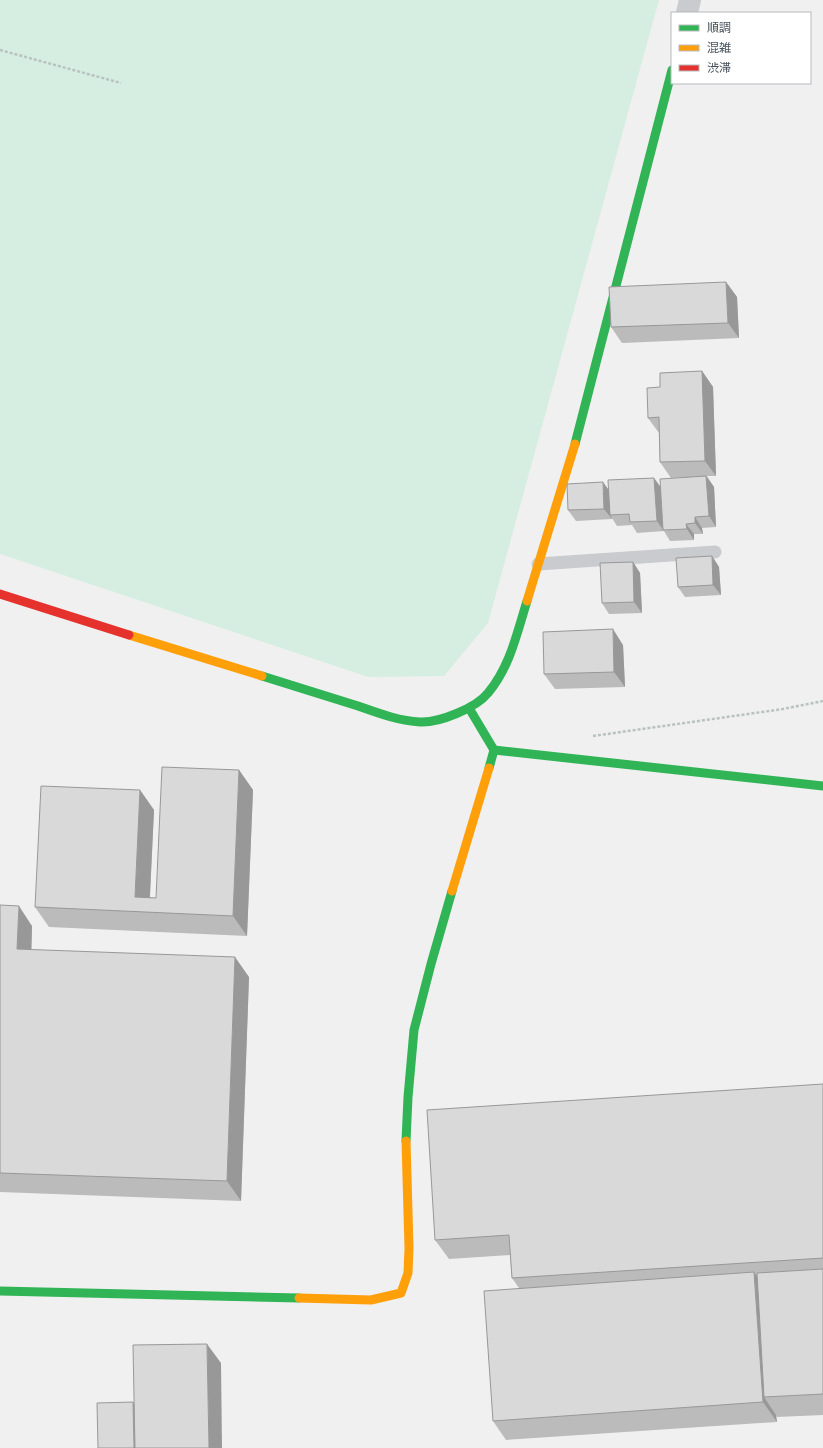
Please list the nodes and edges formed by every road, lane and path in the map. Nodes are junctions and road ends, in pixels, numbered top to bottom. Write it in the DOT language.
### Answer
graph roads {
  1 [pos="690,0"];
  2 [pos="687,12"];
  3 [pos="0,50"];
  4 [pos="671,74"];
  5 [pos="121,83"];
  6 [pos="714,552"];
  7 [pos="538,564"];
  8 [pos="0,594"];
  9 [pos="823,701"];
  10 [pos="469,708"];
  11 [pos="587,736"];
  12 [pos="494,750"];
  13 [pos="823,786"];
  14 [pos="0,1291"];
  1 -- 2 [label="street"];
  3 -- 5 [label="path"];
  4 -- 7 [label="street"];
  6 -- 7 [label="lane"];
  7 -- 10 [label="street"];
  8 -- 10 [label="street"];
  9 -- 11 [label="path"];
  10 -- 12 [label="street"];
  12 -- 13 [label="street"];
  12 -- 14 [label="street"];
}
